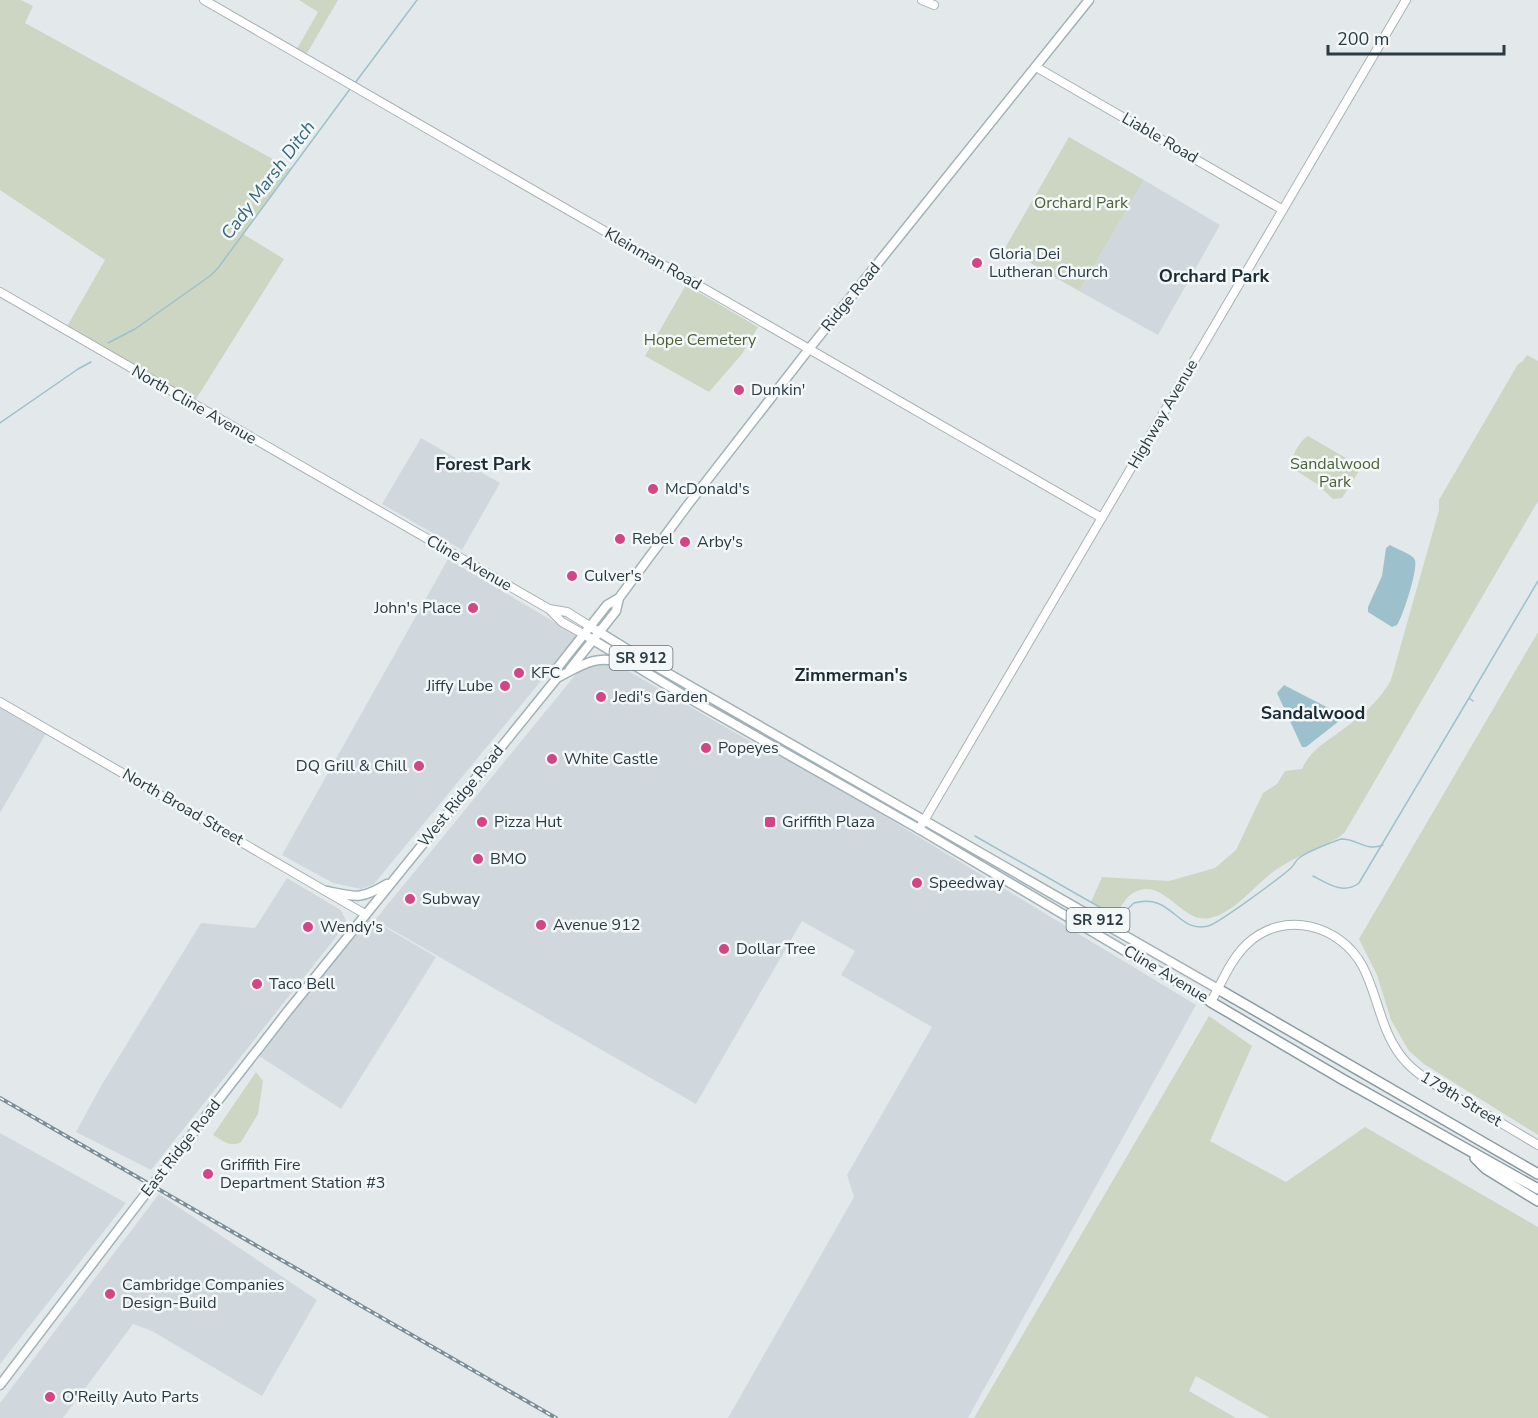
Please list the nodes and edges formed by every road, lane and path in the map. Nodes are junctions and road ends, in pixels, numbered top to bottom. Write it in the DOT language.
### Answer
graph roads {
  1 [pos="204,0"];
  2 [pos="922,0"];
  3 [pos="1089,0"];
  4 [pos="1406,0"];
  5 [pos="934,5"];
  6 [pos="1036,67"];
  7 [pos="1283,210"];
  8 [pos="0,292"];
  9 [pos="809,349"];
  10 [pos="388,517"];
  11 [pos="1102,518"];
  12 [pos="619,598"];
  13 [pos="549,609"];
  14 [pos="591,627"];
  15 [pos="585,635"];
  16 [pos="597,637"];
  17 [pos="633,666"];
  18 [pos="562,676"];
  19 [pos="0,702"];
  20 [pos="924,820"];
  21 [pos="919,829"];
  22 [pos="392,880"];
  23 [pos="327,891"];
  24 [pos="365,914"];
  25 [pos="1218,989"];
  26 [pos="1211,1002"];
  27 [pos="1459,1145"];
  28 [pos="1538,1145"];
  29 [pos="1538,1174"];
  30 [pos="1538,1190"];
  31 [pos="1538,1201"];
  32 [pos="0,1385"];
  1 -- 9 [label="street, Kleinman Road"];
  2 -- 5 [label="street"];
  3 -- 6 [label="main road, Ridge Road"];
  4 -- 7 [label="street, Highway Avenue"];
  6 -- 7 [label="street, Liable Road"];
  6 -- 9 [label="main road, Ridge Road"];
  7 -- 11 [label="street, Highway Avenue"];
  8 -- 10 [label="street, North Cline Avenue"];
  9 -- 11 [label="street, Kleinman Road"];
  9 -- 12 [label="main road, Ridge Road"];
  10 -- 13 [label="street, Cline Avenue"];
  11 -- 20 [label="street, Highway Avenue"];
  12 -- 14 [label="main road, Ridge Road"];
  12 -- 16 [label="main road, Ridge Road"];
  13 -- 14 [label="street, Cline Avenue"];
  13 -- 15 [label="street, Cline Avenue"];
  14 -- 15 [label="main road, Ridge Road"];
  14 -- 16 [label="main road, Cline Avenue / SR 912"];
  15 -- 16 [label="main road, Cline Avenue / SR 912"];
  15 -- 18 [label="main road, West Ridge Road"];
  16 -- 17 [label="main road, Cline Avenue / SR 912"];
  16 -- 18 [label="main road, West Ridge Road"];
  16 -- 20 [label="main road, Cline Avenue / SR 912"];
  17 -- 18 [label="main road"];
  17 -- 21 [label="main road, Cline Avenue / SR 912"];
  18 -- 22 [label="main road, West Ridge Road"];
  19 -- 23 [label="street, North Broad Street"];
  20 -- 21 [label="street, Highway Avenue"];
  20 -- 25 [label="main road, Cline Avenue / SR 912"];
  21 -- 26 [label="main road, Cline Avenue / SR 912"];
  22 -- 23 [label="main road"];
  22 -- 24 [label="main road, West Ridge Road"];
  23 -- 24 [label="street, North Broad Street"];
  24 -- 32 [label="main road, East Ridge Road, bridge"];
  25 -- 26 [label="street, 179th Street"];
  25 -- 28 [label="street, 179th Street"];
  25 -- 29 [label="highway, Cline Avenue / SR 912"];
  26 -- 27 [label="highway, Cline Avenue / SR 912"];
  27 -- 30 [label="highway, Cline Avenue / SR 912"];
  27 -- 31 [label="highway"];
}
